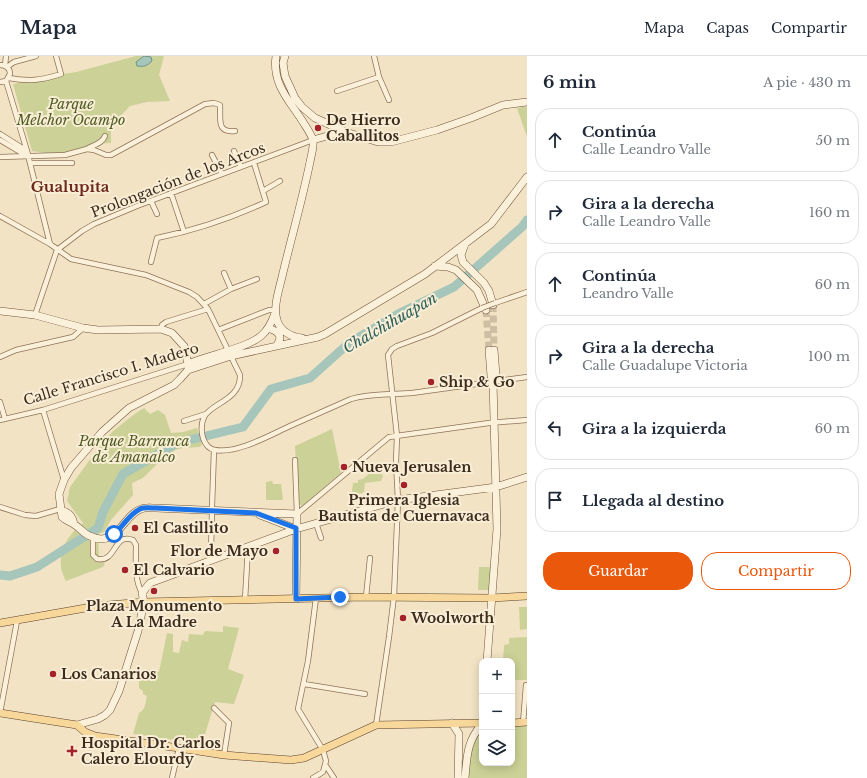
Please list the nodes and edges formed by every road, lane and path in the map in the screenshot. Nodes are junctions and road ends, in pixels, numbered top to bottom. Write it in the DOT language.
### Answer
graph roads {
  1 [pos="6,56"];
  2 [pos="36,56"];
  3 [pos="56,56"];
  4 [pos="276,56"];
  5 [pos="285,56"];
  6 [pos="374,56"];
  7 [pos="5,67"];
  8 [pos="379,77"];
  9 [pos="7,80"];
  10 [pos="0,82"];
  11 [pos="337,91"];
  12 [pos="389,100"];
  13 [pos="527,102"];
  14 [pos="235,130"];
  15 [pos="346,132"];
  16 [pos="0,134"];
  17 [pos="105,136"];
  18 [pos="0,140"];
  19 [pos="313,140"];
  20 [pos="87,149"];
  21 [pos="27,151"];
  22 [pos="234,151"];
  23 [pos="212,155"];
  24 [pos="0,156"];
  25 [pos="28,157"];
  26 [pos="254,162"];
  27 [pos="30,163"];
  28 [pos="72,163"];
  29 [pos="241,168"];
  30 [pos="222,174"];
  31 [pos="527,177"];
  32 [pos="280,180"];
  33 [pos="263,191"];
  34 [pos="171,193"];
  35 [pos="151,200"];
  36 [pos="157,214"];
  37 [pos="0,216"];
  38 [pos="184,232"];
  39 [pos="50,244"];
  40 [pos="465,244"];
  41 [pos="57,250"];
  42 [pos="151,262"];
  43 [pos="435,266"];
  44 [pos="224,274"];
  45 [pos="257,279"];
  46 [pos="231,289"];
  47 [pos="527,292"];
  48 [pos="204,304"];
  49 [pos="494,304"];
  50 [pos="208,309"];
  51 [pos="484,309"];
  52 [pos="276,310"];
  53 [pos="0,311"];
  54 [pos="35,315"];
  55 [pos="84,328"];
  56 [pos="268,328"];
  57 [pos="161,329"];
  58 [pos="218,330"];
  59 [pos="310,339"];
  60 [pos="277,345"];
  61 [pos="492,350"];
  62 [pos="230,353"];
  63 [pos="0,357"];
  64 [pos="188,367"];
  65 [pos="527,377"];
  66 [pos="494,382"];
  67 [pos="393,395"];
  68 [pos="0,402"];
  69 [pos="43,410"];
  70 [pos="206,414"];
  71 [pos="2,420"];
  72 [pos="527,420"];
  73 [pos="184,421"];
  74 [pos="495,422"];
  75 [pos="397,436"];
  76 [pos="212,449"];
  77 [pos="295,460"];
  78 [pos="527,477"];
  79 [pos="64,480"];
  80 [pos="496,487"];
  81 [pos="398,500"];
  82 [pos="0,507"];
  83 [pos="61,509"];
  84 [pos="212,509"];
  85 [pos="256,513"];
  86 [pos="297,514"];
  87 [pos="316,523"];
  88 [pos="296,528"];
  89 [pos="90,537"];
  90 [pos="321,538"];
  91 [pos="248,547"];
  92 [pos="370,558"];
  93 [pos="213,559"];
  94 [pos="142,593"];
  95 [pos="394,596"];
  96 [pos="527,596"];
  97 [pos="366,597"];
  98 [pos="316,598"];
  99 [pos="491,598"];
  100 [pos="296,599"];
  101 [pos="245,600"];
  102 [pos="144,602"];
  103 [pos="17,621"];
  104 [pos="0,623"];
  105 [pos="487,658"];
  106 [pos="304,684"];
  107 [pos="526,685"];
  108 [pos="365,694"];
  109 [pos="214,708"];
  110 [pos="0,713"];
  111 [pos="452,723"];
  112 [pos="479,723"];
  113 [pos="525,723"];
  114 [pos="77,725"];
  115 [pos="376,725"];
  116 [pos="479,726"];
  117 [pos="179,748"];
  118 [pos="323,750"];
  119 [pos="224,755"];
  120 [pos="326,766"];
  121 [pos="462,769"];
  122 [pos="172,778"];
  123 [pos="313,778"];
  124 [pos="334,778"];
  125 [pos="458,778"];
  126 [pos="465,778"];
  1 -- 7 [label="street"];
  2 -- 7 [label="street"];
  3 -- 9 [label="street"];
  4 -- 19 [label="street"];
  5 -- 15 [label="street"];
  6 -- 8 [label="street"];
  7 -- 9 [label="street"];
  8 -- 11 [label="street"];
  8 -- 12 [label="street"];
  9 -- 10 [label="street"];
  9 -- 21 [label="street"];
  13 -- 15 [label="street"];
  14 -- 20 [label="street"];
  15 -- 19 [label="street"];
  16 -- 21 [label="street"];
  17 -- 20 [label="street"];
  18 -- 25 [label="street"];
  19 -- 26 [label="street, Prolongación de los Arcos"];
  19 -- 52 [label="street"];
  20 -- 25 [label="street"];
  21 -- 25 [label="street"];
  22 -- 29 [label="street"];
  23 -- 30 [label="street"];
  24 -- 25 [label="street"];
  25 -- 27 [label="street"];
  26 -- 29 [label="street, Prolongación de los Arcos"];
  26 -- 33 [label="street"];
  27 -- 28 [label="street"];
  27 -- 39 [label="street"];
  29 -- 30 [label="street, Prolongación de los Arcos"];
  30 -- 34 [label="street, Prolongación de los Arcos"];
  31 -- 40 [label="street"];
  32 -- 33 [label="street"];
  33 -- 38 [label="street"];
  34 -- 35 [label="street, Prolongación de los Arcos"];
  34 -- 38 [label="street"];
  35 -- 36 [label="street"];
  35 -- 41 [label="street, Prolongación de los Arcos"];
  37 -- 39 [label="street"];
  38 -- 42 [label="street"];
  39 -- 41 [label="street"];
  40 -- 43 [label="street"];
  40 -- 49 [label="street"];
  41 -- 48 [label="street"];
  41 -- 54 [label="street"];
  43 -- 51 [label="street"];
  43 -- 59 [label="street"];
  44 -- 46 [label="street"];
  45 -- 46 [label="street"];
  46 -- 48 [label="street"];
  47 -- 49 [label="street"];
  48 -- 50 [label="street"];
  49 -- 51 [label="street, bridge"];
  50 -- 57 [label="street"];
  50 -- 58 [label="street"];
  51 -- 67 [label="street"];
  52 -- 56 [label="street"];
  52 -- 58 [label="street"];
  52 -- 59 [label="street"];
  53 -- 54 [label="street"];
  54 -- 55 [label="street"];
  55 -- 57 [label="street"];
  55 -- 63 [label="street"];
  56 -- 60 [label="street"];
  56 -- 62 [label="street"];
  57 -- 64 [label="street"];
  58 -- 62 [label="street"];
  59 -- 60 [label="street"];
  60 -- 62 [label="street"];
  61 -- 66 [label="street"];
  62 -- 64 [label="street, Calle Francisco I. Madero"];
  62 -- 70 [label="street"];
  64 -- 69 [label="street, Calle Francisco I. Madero"];
  64 -- 79 [label="street"];
  65 -- 66 [label="street"];
  66 -- 67 [label="street"];
  66 -- 74 [label="street"];
  67 -- 75 [label="street"];
  67 -- 76 [label="street"];
  68 -- 71 [label="street"];
  69 -- 71 [label="street, Calle Francisco I. Madero"];
  69 -- 79 [label="street"];
  70 -- 73 [label="street"];
  70 -- 76 [label="street"];
  72 -- 74 [label="street"];
  74 -- 75 [label="street"];
  74 -- 80 [label="street"];
  75 -- 81 [label="street"];
  75 -- 86 [label="street"];
  76 -- 84 [label="street"];
  77 -- 86 [label="street"];
  78 -- 80 [label="street"];
  79 -- 83 [label="street"];
  80 -- 81 [label="street"];
  80 -- 99 [label="street"];
  81 -- 87 [label="street"];
  81 -- 95 [label="street"];
  82 -- 83 [label="street"];
  83 -- 89 [label="street"];
  84 -- 85 [label="street"];
  84 -- 89 [label="street"];
  84 -- 93 [label="street"];
  85 -- 86 [label="street"];
  85 -- 88 [label="street"];
  86 -- 88 [label="street"];
  87 -- 88 [label="street"];
  87 -- 90 [label="street"];
  88 -- 91 [label="street"];
  88 -- 100 [label="street"];
  89 -- 94 [label="street"];
  91 -- 93 [label="street"];
  91 -- 101 [label="street"];
  92 -- 97 [label="street"];
  93 -- 94 [label="street"];
  94 -- 102 [label="street"];
  95 -- 97 [label="main road"];
  95 -- 99 [label="main road"];
  95 -- 115 [label="street"];
  96 -- 99 [label="main road"];
  97 -- 98 [label="main road"];
  98 -- 100 [label="main road"];
  98 -- 106 [label="street"];
  99 -- 105 [label="street"];
  100 -- 101 [label="main road"];
  101 -- 102 [label="main road"];
  102 -- 103 [label="main road"];
  102 -- 114 [label="street"];
  103 -- 104 [label="main road"];
  103 -- 110 [label="street"];
  106 -- 108 [label="street"];
  106 -- 118 [label="street"];
  107 -- 113 [label="street"];
  109 -- 119 [label="street"];
  110 -- 114 [label="main road"];
  111 -- 112 [label="main road"];
  111 -- 115 [label="main road"];
  111 -- 121 [label="street"];
  114 -- 117 [label="main road"];
  115 -- 118 [label="main road"];
  116 -- 121 [label="street"];
  117 -- 119 [label="main road"];
  117 -- 122 [label="street"];
  118 -- 119 [label="main road"];
  118 -- 120 [label="street"];
  120 -- 123 [label="street"];
  120 -- 124 [label="street"];
  121 -- 125 [label="street"];
  121 -- 126 [label="street"];
}
